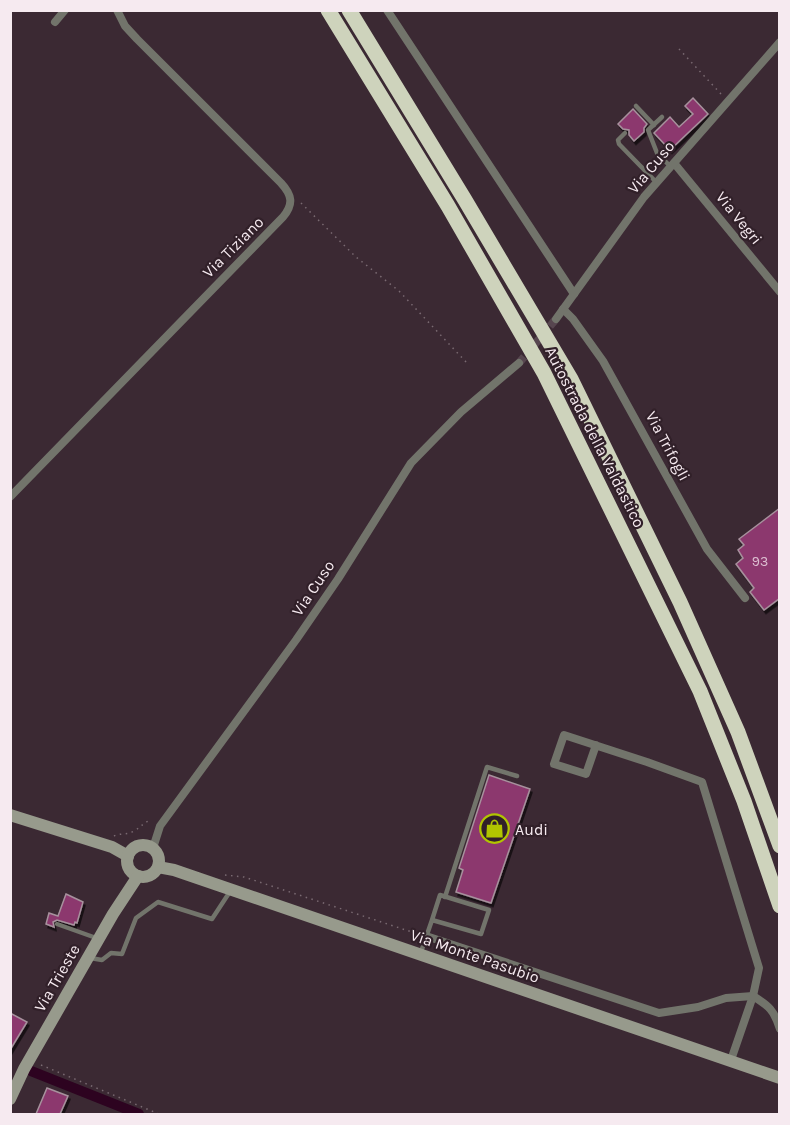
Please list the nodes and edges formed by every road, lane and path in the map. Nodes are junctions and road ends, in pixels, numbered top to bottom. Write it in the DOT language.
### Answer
graph roads {
  1 [pos="65,10"];
  2 [pos="117,10"];
  3 [pos="327,10"];
  4 [pos="349,10"];
  5 [pos="387,10"];
  6 [pos="55,22"];
  7 [pos="780,42"];
  8 [pos="679,49"];
  9 [pos="727,102"];
  10 [pos="636,106"];
  11 [pos="662,117"];
  12 [pos="654,125"];
  13 [pos="625,133"];
  14 [pos="672,165"];
  15 [pos="657,183"];
  16 [pos="292,201"];
  17 [pos="780,292"];
  18 [pos="574,294"];
  19 [pos="563,309"];
  20 [pos="556,319"];
  21 [pos="467,363"];
  22 [pos="519,363"];
  23 [pos="10,497"];
  24 [pos="745,598"];
  25 [pos="596,745"];
  26 [pos="517,776"];
  27 [pos="10,815"];
  28 [pos="160,826"];
  29 [pos="780,846"];
  30 [pos="112,847"];
  31 [pos="153,848"];
  32 [pos="128,856"];
  33 [pos="158,867"];
  34 [pos="217,874"];
  35 [pos="138,876"];
  36 [pos="231,890"];
  37 [pos="445,897"];
  38 [pos="780,906"];
  39 [pos="432,920"];
  40 [pos="57,924"];
  41 [pos="426,936"];
  42 [pos="99,939"];
  43 [pos="420,955"];
  44 [pos="88,957"];
  45 [pos="753,996"];
  46 [pos="780,1029"];
  47 [pos="731,1060"];
  48 [pos="26,1065"];
  49 [pos="780,1078"];
  50 [pos="14,1081"];
  51 [pos="10,1099"];
  52 [pos="159,1114"];
  1 -- 6 [label="street"];
  2 -- 16 [label="street"];
  3 -- 38 [label="highway, Autostrada della Valdastico"];
  4 -- 29 [label="highway, Autostrada della Valdastico"];
  5 -- 18 [label="street"];
  7 -- 9 [label="street, Via Cuso"];
  8 -- 9 [label="path"];
  9 -- 14 [label="street, Via Cuso"];
  10 -- 12 [label="lane"];
  11 -- 12 [label="lane"];
  12 -- 14 [label="lane"];
  13 -- 15 [label="lane"];
  14 -- 15 [label="street, Via Cuso"];
  14 -- 17 [label="street, Via Vegri"];
  15 -- 18 [label="street, Via Cuso"];
  16 -- 21 [label="path"];
  16 -- 23 [label="street, Via Tiziano"];
  18 -- 19 [label="street, Via Cuso"];
  19 -- 20 [label="street, Via Cuso"];
  19 -- 24 [label="street, Via Trifogli"];
  22 -- 28 [label="street, Via Cuso"];
  25 -- 25 [label="street"];
  25 -- 45 [label="street"];
  26 -- 37 [label="lane"];
  27 -- 30 [label="main road"];
  28 -- 30 [label="path"];
  28 -- 31 [label="street, Via Cuso"];
  30 -- 32 [label="main road"];
  31 -- 32 [label="main road"];
  31 -- 33 [label="main road"];
  32 -- 35 [label="main road"];
  33 -- 35 [label="main road"];
  33 -- 36 [label="main road, Via Monte Pasubio"];
  34 -- 41 [label="path"];
  35 -- 42 [label="main road, Via Trieste"];
  36 -- 43 [label="main road, Via Monte Pasubio"];
  36 -- 44 [label="lane"];
  37 -- 39 [label="lane"];
  37 -- 39 [label="lane"];
  39 -- 41 [label="lane"];
  40 -- 42 [label="lane"];
  41 -- 43 [label="lane"];
  41 -- 45 [label="street, Via Monte Pasubio"];
  42 -- 44 [label="main road, Via Trieste"];
  43 -- 47 [label="main road, Via Monte Pasubio"];
  44 -- 48 [label="main road, Via Trieste"];
  45 -- 46 [label="street"];
  45 -- 47 [label="street"];
  47 -- 49 [label="main road, Via Monte Pasubio"];
  48 -- 50 [label="main road, Via Trieste"];
  48 -- 52 [label="path"];
  50 -- 51 [label="main road, Via Trieste"];
}
